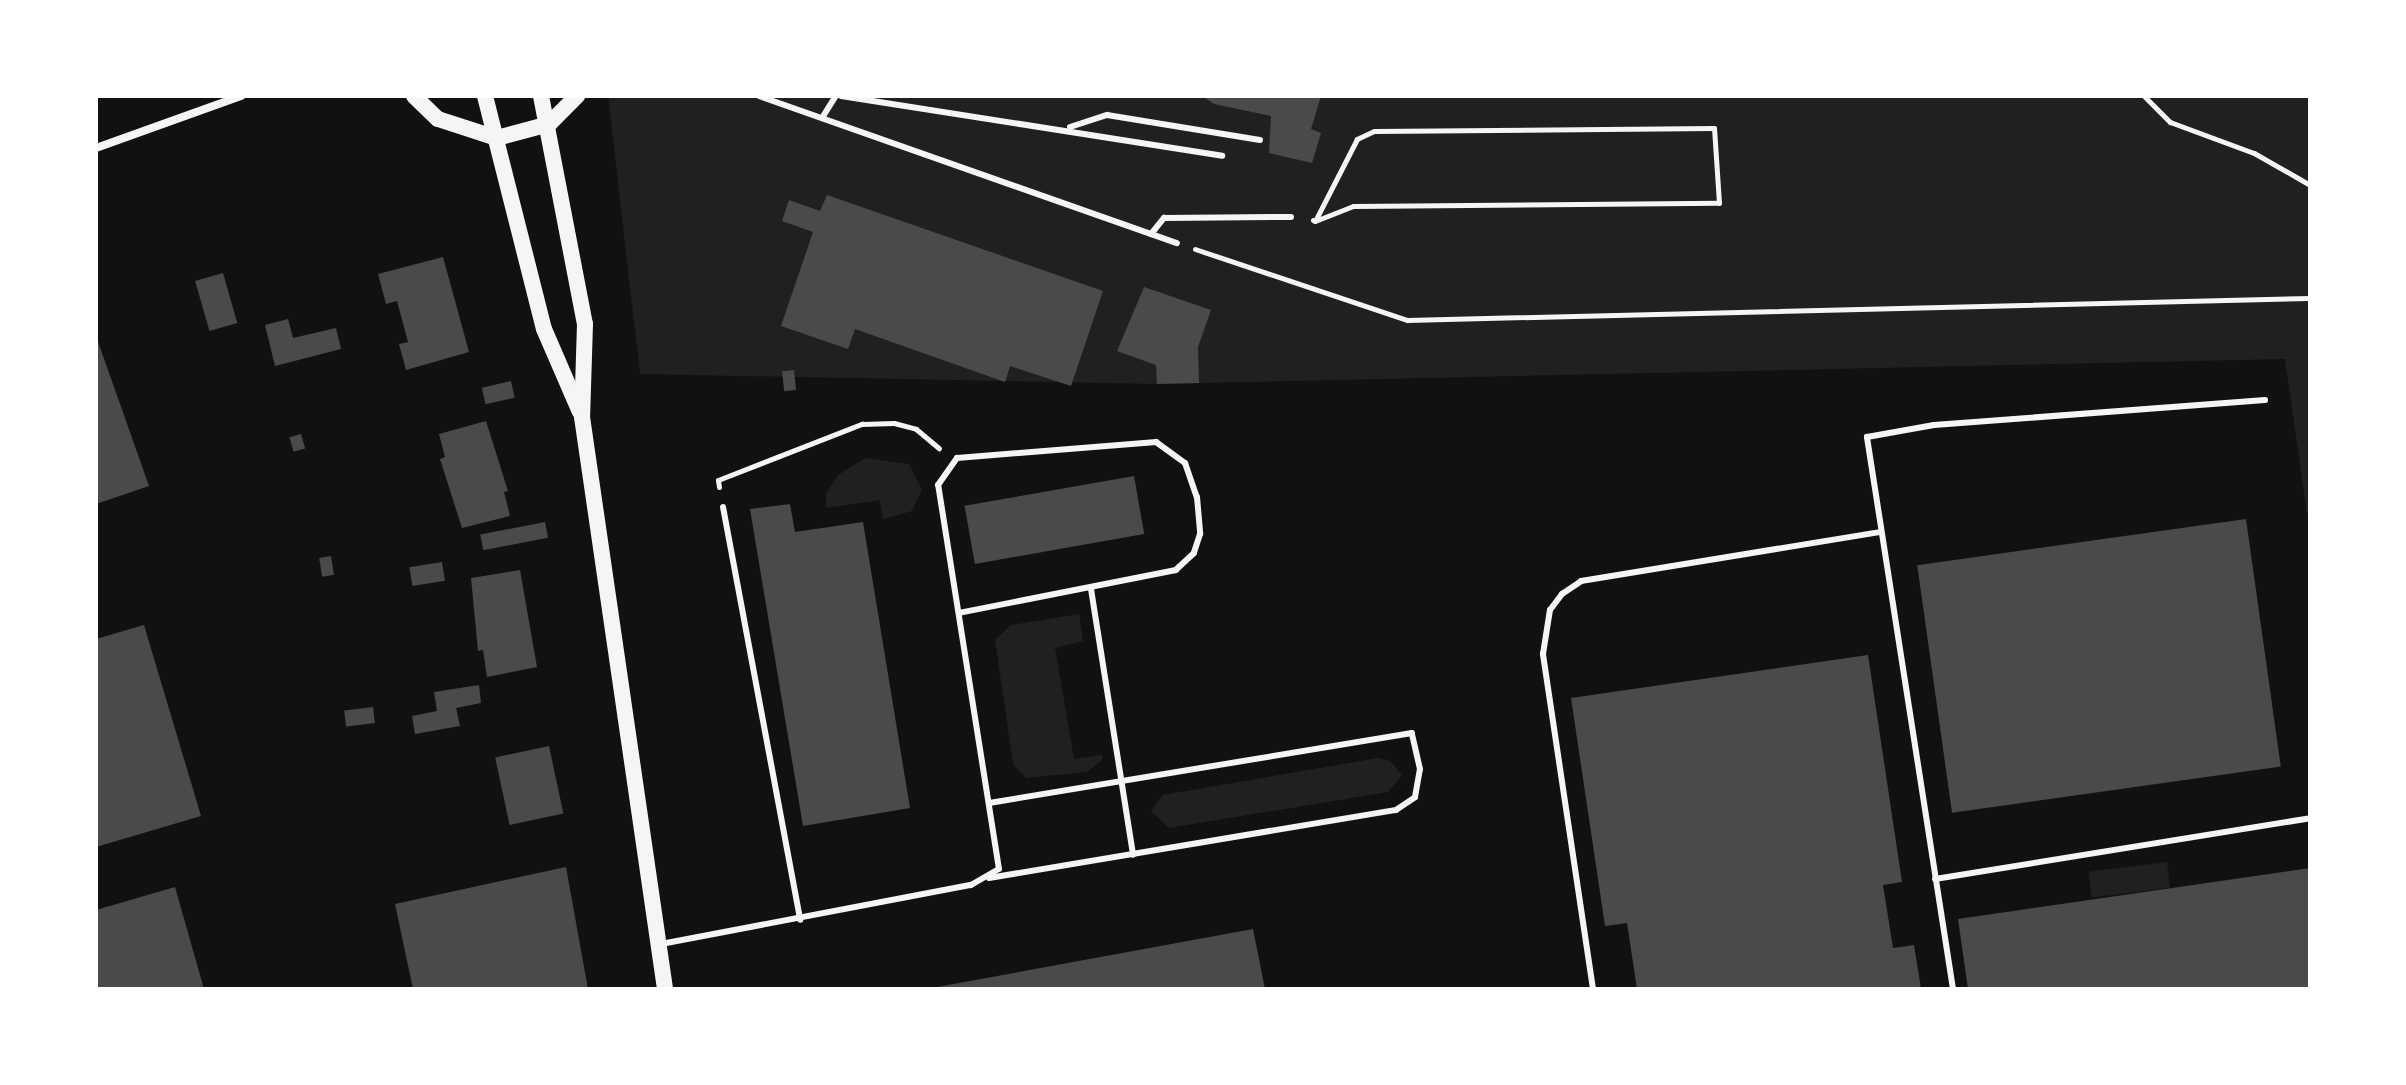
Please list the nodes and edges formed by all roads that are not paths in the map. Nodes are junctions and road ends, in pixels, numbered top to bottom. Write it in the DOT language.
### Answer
graph roads {
  1 [pos="241,96"];
  2 [pos="414,96"];
  3 [pos="485,96"];
  4 [pos="541,96"];
  5 [pos="577,96"];
  6 [pos="759,96"];
  7 [pos="838,96"];
  8 [pos="822,118"];
  9 [pos="549,124"];
  10 [pos="1066,128"];
  11 [pos="497,138"];
  12 [pos="1260,140"];
  13 [pos="96,148"];
  14 [pos="1222,156"];
  15 [pos="1291,217"];
  16 [pos="1151,234"];
  17 [pos="1177,243"];
  18 [pos="2265,400"];
  19 [pos="582,417"];
  20 [pos="723,507"];
  21 [pos="1881,532"];
  22 [pos="1091,589"];
  23 [pos="959,613"];
  24 [pos="1124,781"];
  25 [pos="991,803"];
  26 [pos="2310,818"];
  27 [pos="1133,855"];
  28 [pos="988,878"];
  29 [pos="1935,879"];
  30 [pos="800,920"];
  31 [pos="658,944"];
  32 [pos="665,989"];
  33 [pos="1593,989"];
  34 [pos="1953,989"];
  1 -- 13 [label="street"];
  2 -- 11 [label="main road"];
  3 -- 11 [label="main road"];
  4 -- 9 [label="main road"];
  5 -- 9 [label="main road"];
  6 -- 8 [label="lane"];
  7 -- 8 [label="lane"];
  7 -- 10 [label="lane"];
  8 -- 16 [label="lane"];
  9 -- 11 [label="main road"];
  9 -- 19 [label="main road"];
  10 -- 12 [label="lane"];
  10 -- 14 [label="lane"];
  11 -- 19 [label="main road"];
  15 -- 16 [label="lane"];
  16 -- 17 [label="lane"];
  18 -- 21 [label="lane"];
  19 -- 31 [label="main road"];
  20 -- 30 [label="lane"];
  21 -- 29 [label="lane"];
  21 -- 33 [label="lane"];
  22 -- 23 [label="lane"];
  22 -- 23 [label="lane"];
  22 -- 24 [label="lane"];
  23 -- 25 [label="lane"];
  24 -- 25 [label="lane"];
  24 -- 27 [label="lane"];
  24 -- 27 [label="lane"];
  25 -- 28 [label="lane"];
  26 -- 29 [label="lane"];
  27 -- 28 [label="lane"];
  28 -- 30 [label="lane"];
  29 -- 34 [label="lane"];
  30 -- 31 [label="lane"];
  31 -- 32 [label="main road"];
}
